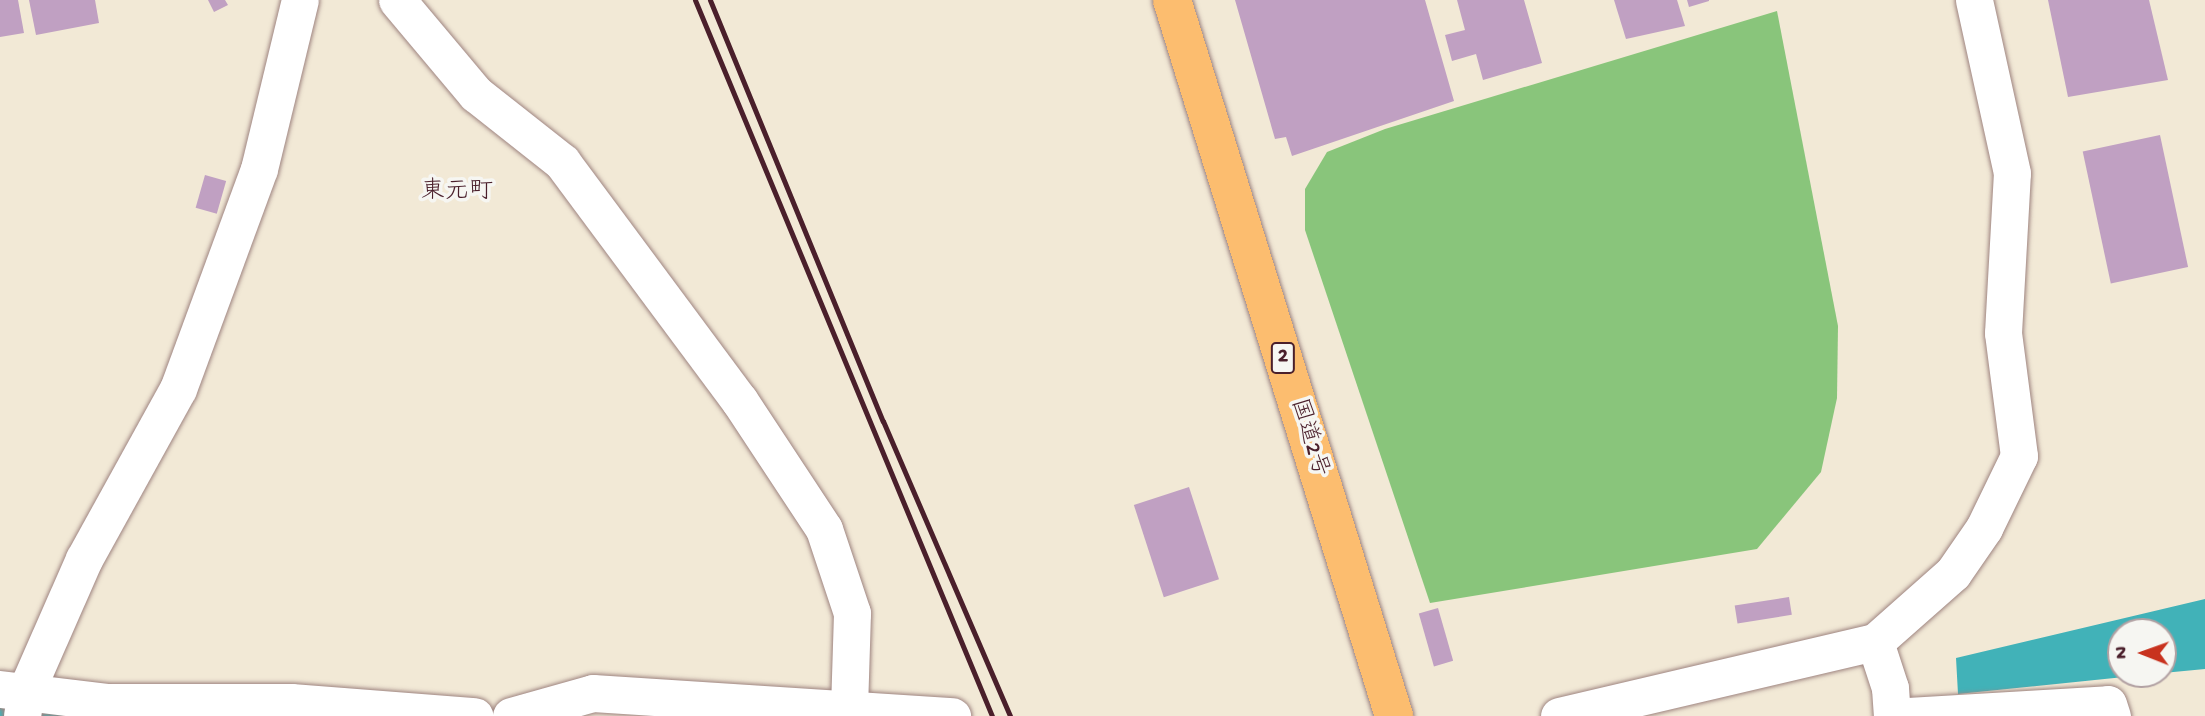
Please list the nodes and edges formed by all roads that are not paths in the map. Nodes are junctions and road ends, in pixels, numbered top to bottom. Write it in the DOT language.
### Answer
graph roads {
  1 [pos="300,0"];
  2 [pos="397,0"];
  3 [pos="1172,0"];
  4 [pos="1974,0"];
  5 [pos="1875,642"];
  6 [pos="16,698"];
  7 [pos="849,708"];
  8 [pos="474,716"];
  9 [pos="511,716"];
  10 [pos="952,716"];
  11 [pos="1394,716"];
  12 [pos="1559,716"];
  13 [pos="1892,716"];
  14 [pos="1908,716"];
  15 [pos="2112,716"];
  1 -- 6 [label="street"];
  2 -- 7 [label="street"];
  3 -- 11 [label="highway, 国道2号 / 2"];
  4 -- 5 [label="street"];
  5 -- 12 [label="street"];
  5 -- 13 [label="street"];
  6 -- 8 [label="street"];
  7 -- 9 [label="street"];
  7 -- 10 [label="street"];
  14 -- 15 [label="street"];
}
